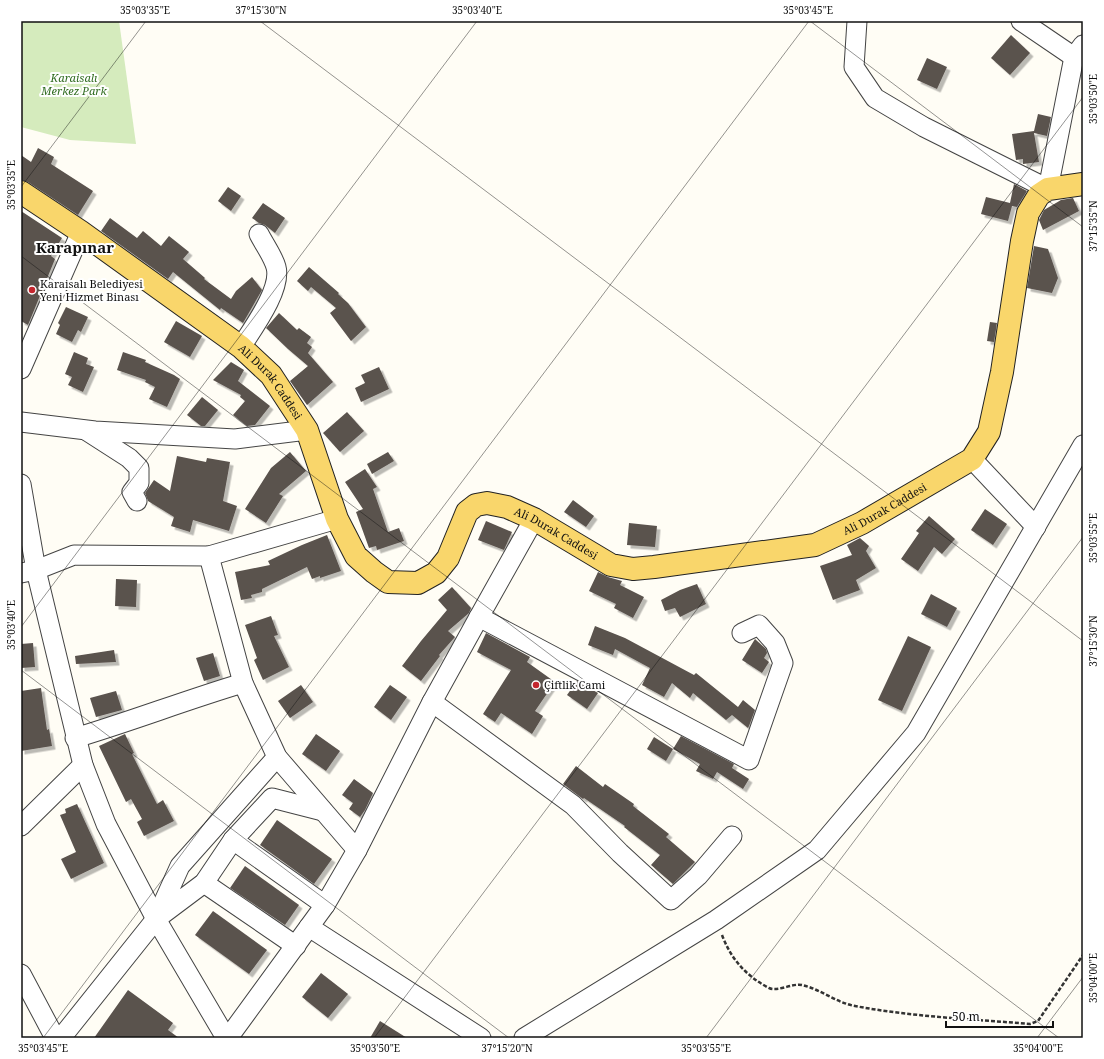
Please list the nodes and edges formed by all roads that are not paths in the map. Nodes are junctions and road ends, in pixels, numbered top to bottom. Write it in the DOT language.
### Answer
graph roads {
  1 [pos="857,21"];
  2 [pos="1021,21"];
  3 [pos="1078,51"];
  4 [pos="1083,184"];
  5 [pos="1048,189"];
  6 [pos="21,192"];
  7 [pos="81,232"];
  8 [pos="259,234"];
  9 [pos="241,347"];
  10 [pos="21,369"];
  11 [pos="21,422"];
  12 [pos="84,429"];
  13 [pos="307,430"];
  14 [pos="1083,445"];
  15 [pos="972,459"];
  16 [pos="21,484"];
  17 [pos="137,501"];
  18 [pos="337,518"];
  19 [pos="534,519"];
  20 [pos="1036,527"];
  21 [pos="209,556"];
  22 [pos="28,572"];
  23 [pos="479,617"];
  24 [pos="742,633"];
  25 [pos="243,683"];
  26 [pos="432,702"];
  27 [pos="75,738"];
  28 [pos="277,757"];
  29 [pos="83,765"];
  30 [pos="323,811"];
  31 [pos="21,826"];
  32 [pos="732,836"];
  33 [pos="233,840"];
  34 [pos="357,850"];
  35 [pos="204,883"];
  36 [pos="325,905"];
  37 [pos="156,919"];
  38 [pos="309,927"];
  39 [pos="296,946"];
  40 [pos="21,974"];
  41 [pos="55,1038"];
  42 [pos="61,1038"];
  43 [pos="227,1038"];
  44 [pos="481,1038"];
  45 [pos="524,1038"];
  1 -- 5 [label="street"];
  2 -- 3 [label="street"];
  3 -- 5 [label="street"];
  4 -- 5 [label="main road"];
  5 -- 15 [label="main road, Ali Durak Caddesi"];
  6 -- 7 [label="main road, Ali Durak Caddesi"];
  7 -- 9 [label="main road, Ali Durak Caddesi"];
  7 -- 10 [label="street"];
  8 -- 9 [label="street"];
  9 -- 13 [label="main road, Ali Durak Caddesi"];
  11 -- 12 [label="street"];
  12 -- 13 [label="street"];
  12 -- 17 [label="street"];
  13 -- 18 [label="main road, Ali Durak Caddesi"];
  14 -- 20 [label="street"];
  15 -- 19 [label="main road, Ali Durak Caddesi"];
  15 -- 20 [label="street"];
  16 -- 22 [label="street"];
  18 -- 19 [label="main road, Ali Durak Caddesi"];
  18 -- 21 [label="street"];
  19 -- 23 [label="street"];
  20 -- 45 [label="street"];
  21 -- 22 [label="street"];
  21 -- 25 [label="street"];
  22 -- 27 [label="street"];
  23 -- 24 [label="street"];
  23 -- 26 [label="street"];
  25 -- 27 [label="street"];
  25 -- 28 [label="street"];
  26 -- 32 [label="street"];
  26 -- 34 [label="street"];
  27 -- 29 [label="street"];
  28 -- 30 [label="street"];
  28 -- 37 [label="street"];
  29 -- 31 [label="street"];
  29 -- 37 [label="street"];
  30 -- 33 [label="street"];
  30 -- 34 [label="street"];
  33 -- 35 [label="street"];
  33 -- 36 [label="street"];
  34 -- 36 [label="street"];
  35 -- 37 [label="street"];
  35 -- 39 [label="street"];
  36 -- 38 [label="street"];
  37 -- 42 [label="street"];
  37 -- 43 [label="street"];
  38 -- 39 [label="street"];
  38 -- 44 [label="street"];
  39 -- 43 [label="street"];
  40 -- 41 [label="street"];
}
